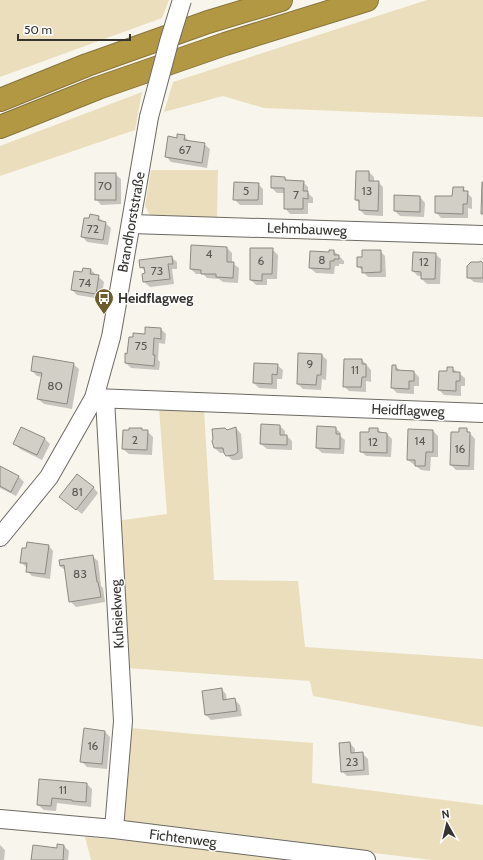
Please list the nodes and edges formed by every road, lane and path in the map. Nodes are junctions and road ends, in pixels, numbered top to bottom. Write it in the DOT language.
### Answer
graph roads {
  1 [pos="182,0"];
  2 [pos="281,0"];
  3 [pos="367,0"];
  4 [pos="0,100"];
  5 [pos="0,127"];
  6 [pos="131,224"];
  7 [pos="483,234"];
  8 [pos="100,399"];
  9 [pos="483,413"];
  10 [pos="0,537"];
  11 [pos="0,819"];
  12 [pos="114,829"];
  13 [pos="366,860"];
  1 -- 6 [label="street, Brandhorststraße, bridge"];
  2 -- 4 [label="highway"];
  3 -- 5 [label="highway"];
  6 -- 7 [label="street, Lehmbauweg"];
  6 -- 8 [label="street, Brandhorststraße"];
  8 -- 9 [label="street, Heidflagweg"];
  8 -- 10 [label="street, Brandhorststraße"];
  8 -- 12 [label="street, Kuhsiekweg"];
  11 -- 12 [label="street, Fichtenweg"];
  12 -- 13 [label="street, Fichtenweg"];
}
